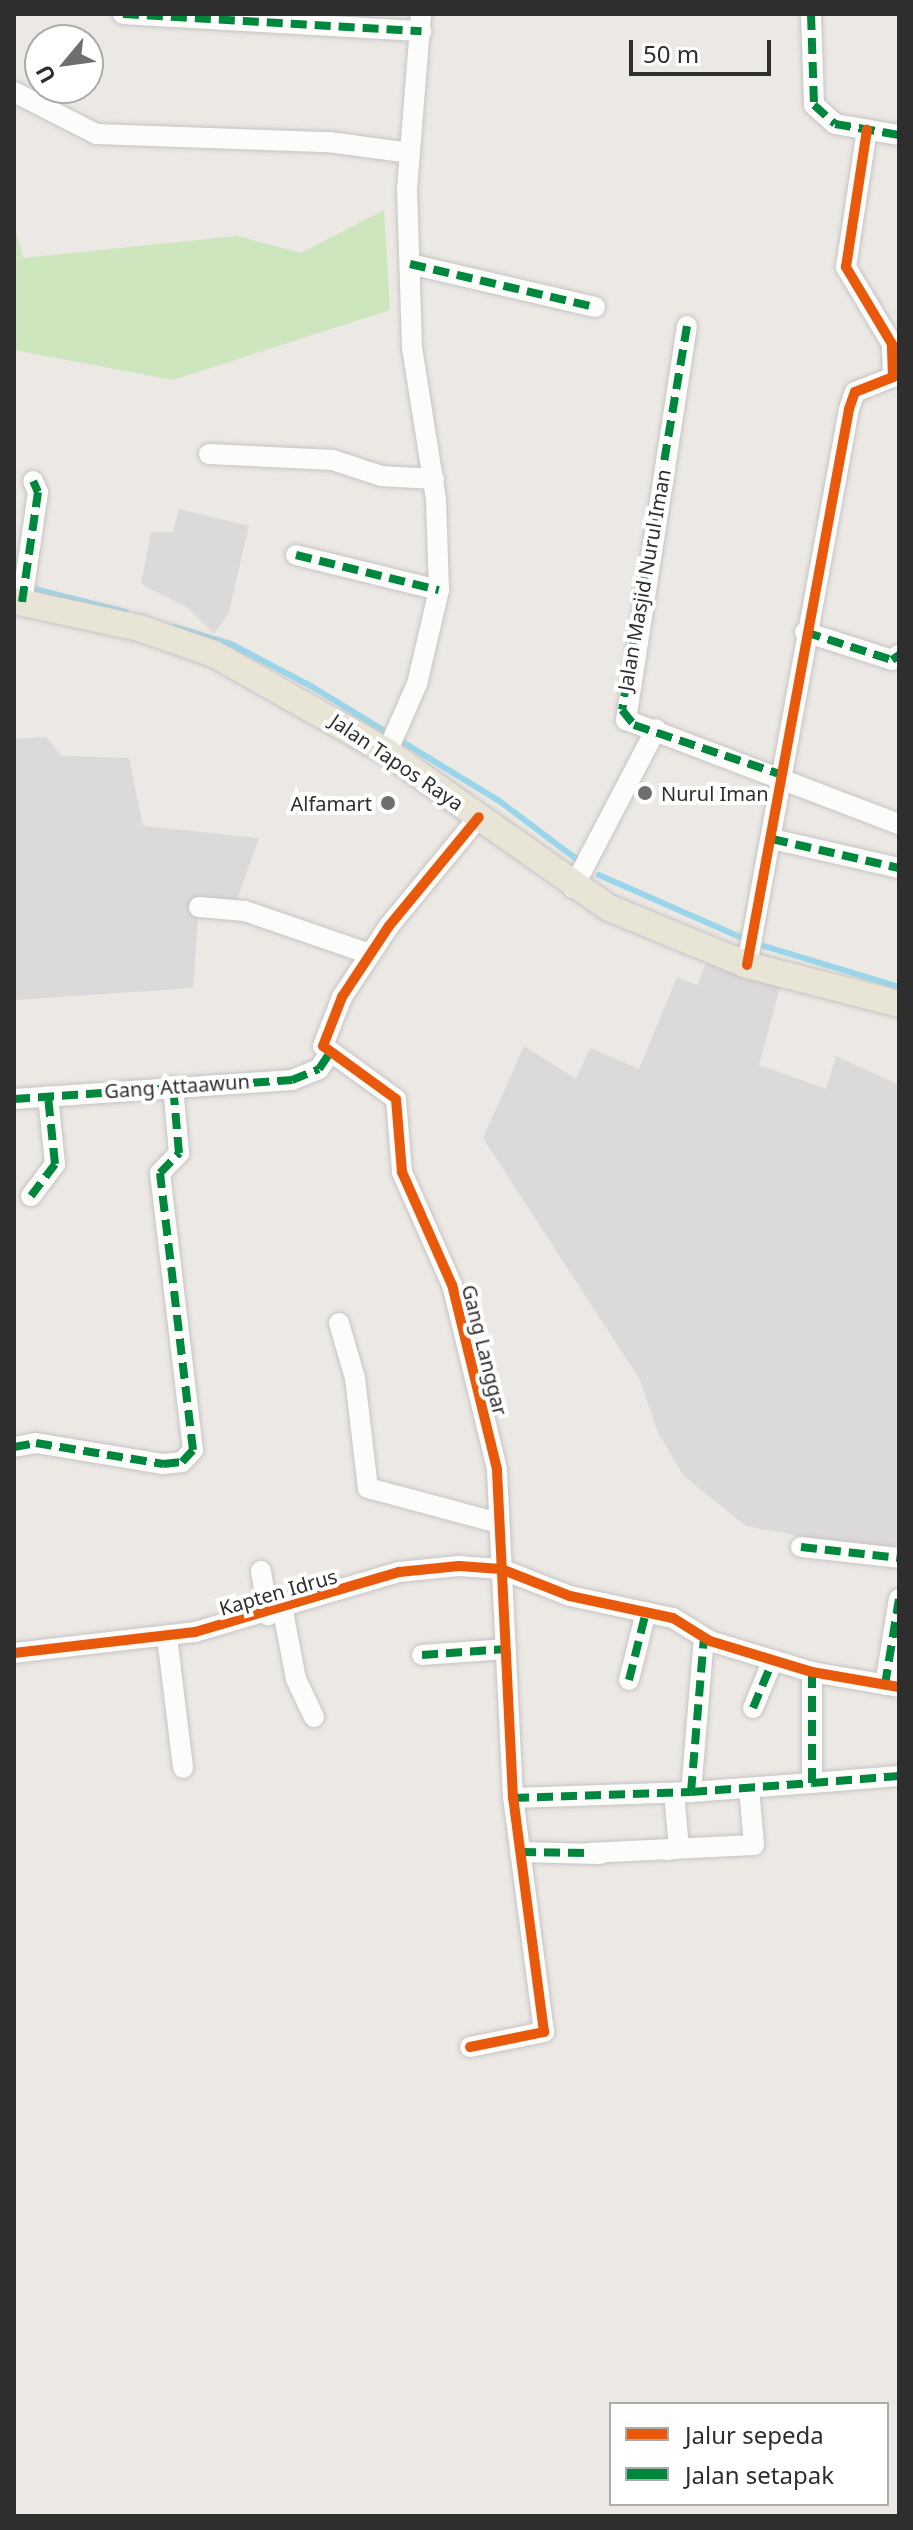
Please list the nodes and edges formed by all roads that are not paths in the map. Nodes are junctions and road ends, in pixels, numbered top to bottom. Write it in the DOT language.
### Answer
graph roads {
  1 [pos="123,14"];
  2 [pos="811,14"];
  3 [pos="422,22"];
  4 [pos="14,92"];
  5 [pos="867,130"];
  6 [pos="899,135"];
  7 [pos="410,153"];
  8 [pos="410,264"];
  9 [pos="595,307"];
  10 [pos="687,326"];
  11 [pos="209,454"];
  12 [pos="434,479"];
  13 [pos="33,481"];
  14 [pos="296,555"];
  15 [pos="439,590"];
  16 [pos="21,592"];
  17 [pos="805,632"];
  18 [pos="899,655"];
  19 [pos="656,729"];
  20 [pos="388,751"];
  21 [pos="780,774"];
  22 [pos="479,817"];
  23 [pos="899,824"];
  24 [pos="772,839"];
  25 [pos="899,868"];
  26 [pos="573,888"];
  27 [pos="199,907"];
  28 [pos="370,954"];
  29 [pos="747,965"];
  30 [pos="899,1004"];
  31 [pos="329,1054"];
  32 [pos="173,1086"];
  33 [pos="48,1096"];
  34 [pos="14,1099"];
  35 [pos="31,1196"];
  36 [pos="339,1323"];
  37 [pos="14,1447"];
  38 [pos="495,1522"];
  39 [pos="801,1547"];
  40 [pos="899,1558"];
  41 [pos="501,1569"];
  42 [pos="261,1571"];
  43 [pos="899,1599"];
  44 [pos="646,1612"];
  45 [pos="276,1613"];
  46 [pos="167,1637"];
  47 [pos="704,1638"];
  48 [pos="506,1649"];
  49 [pos="14,1653"];
  50 [pos="422,1655"];
  51 [pos="773,1660"];
  52 [pos="812,1672"];
  53 [pos="629,1680"];
  54 [pos="892,1686"];
  55 [pos="753,1708"];
  56 [pos="314,1717"];
  57 [pos="183,1768"];
  58 [pos="899,1776"];
  59 [pos="812,1783"];
  60 [pos="749,1788"];
  61 [pos="682,1793"];
  62 [pos="513,1798"];
  63 [pos="520,1852"];
  64 [pos="588,1853"];
  65 [pos="470,2047"];
  1 -- 3 [label="street"];
  2 -- 5 [label="street"];
  3 -- 7 [label="street"];
  4 -- 7 [label="street"];
  5 -- 6 [label="street"];
  5 -- 17 [label="street"];
  7 -- 8 [label="street"];
  8 -- 9 [label="street"];
  8 -- 12 [label="street"];
  10 -- 19 [label="street, Jalan Masjid Nurul Iman"];
  11 -- 12 [label="street"];
  12 -- 15 [label="street"];
  13 -- 16 [label="street"];
  14 -- 15 [label="street"];
  15 -- 20 [label="street"];
  16 -- 20 [label="main road, Jalan Tapos Raya"];
  17 -- 18 [label="street"];
  17 -- 21 [label="street"];
  19 -- 21 [label="street, Jalan Masjid Nurul Iman"];
  19 -- 26 [label="street"];
  20 -- 22 [label="main road, Jalan Tapos Raya"];
  21 -- 23 [label="street, Jalan Masjid Nurul Iman"];
  21 -- 24 [label="street"];
  22 -- 26 [label="main road, Jalan Tapos Raya"];
  22 -- 28 [label="street"];
  24 -- 25 [label="street"];
  24 -- 29 [label="street"];
  26 -- 29 [label="main road, Jalan Tapos Raya"];
  27 -- 28 [label="street"];
  28 -- 31 [label="street"];
  29 -- 30 [label="main road, Jalan Tapos Raya"];
  31 -- 32 [label="street, Gang Attaawun"];
  31 -- 38 [label="street, Gang Langgar"];
  32 -- 33 [label="street, Gang Attaawun"];
  32 -- 37 [label="street"];
  33 -- 34 [label="street, Gang Attaawun"];
  33 -- 35 [label="street"];
  36 -- 38 [label="street"];
  38 -- 41 [label="street, Gang Langgar"];
  39 -- 40 [label="street"];
  41 -- 44 [label="street"];
  41 -- 45 [label="street, Kapten Idrus"];
  41 -- 48 [label="street, Gang Langgar"];
  42 -- 45 [label="street"];
  43 -- 54 [label="street"];
  44 -- 47 [label="street"];
  44 -- 53 [label="street"];
  45 -- 46 [label="street, Kapten Idrus"];
  45 -- 56 [label="street"];
  46 -- 49 [label="street, Kapten Idrus"];
  46 -- 57 [label="street"];
  47 -- 51 [label="street"];
  47 -- 61 [label="street"];
  48 -- 50 [label="street"];
  48 -- 62 [label="street, Gang Langgar"];
  51 -- 52 [label="street"];
  51 -- 55 [label="street"];
  52 -- 54 [label="street"];
  52 -- 59 [label="street"];
  58 -- 59 [label="street"];
  59 -- 60 [label="street"];
  60 -- 61 [label="street"];
  60 -- 64 [label="street"];
  61 -- 62 [label="street"];
  61 -- 64 [label="street"];
  62 -- 63 [label="street, Gang Langgar"];
  63 -- 64 [label="street"];
  63 -- 65 [label="street, Gang Langgar"];
}
